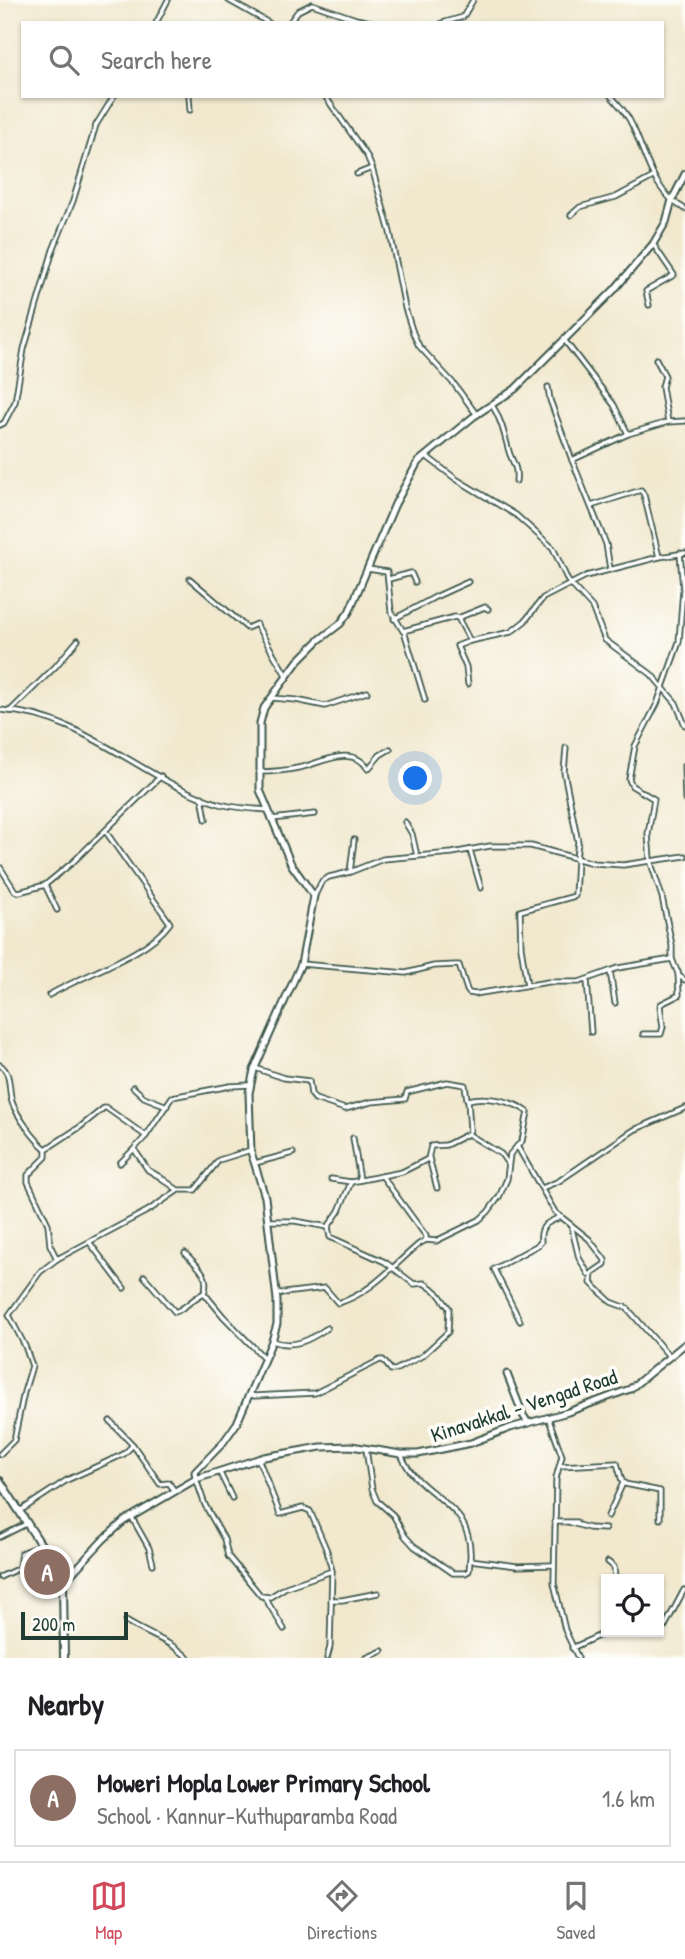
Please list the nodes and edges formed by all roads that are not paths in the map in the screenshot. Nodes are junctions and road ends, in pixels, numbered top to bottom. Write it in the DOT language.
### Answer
graph roads {
  1 [pos="168,0"];
  2 [pos="228,0"];
  3 [pos="310,0"];
  4 [pos="473,0"];
  5 [pos="306,6"];
  6 [pos="157,21"];
  7 [pos="265,21"];
  8 [pos="290,21"];
  9 [pos="366,21"];
  10 [pos="449,21"];
  11 [pos="113,98"];
  12 [pos="189,98"];
  13 [pos="327,98"];
  14 [pos="613,98"];
  15 [pos="190,110"];
  16 [pos="372,167"];
  17 [pos="357,174"];
  18 [pos="685,174"];
  19 [pos="653,177"];
  20 [pos="672,200"];
  21 [pos="685,209"];
  22 [pos="571,215"];
  23 [pos="653,244"];
  24 [pos="649,305"];
  25 [pos="565,341"];
  26 [pos="656,359"];
  27 [pos="548,387"];
  28 [pos="492,405"];
  29 [pos="477,415"];
  30 [pos="685,421"];
  31 [pos="668,422"];
  32 [pos="0,425"];
  33 [pos="628,434"];
  34 [pos="426,456"];
  35 [pos="572,460"];
  36 [pos="516,481"];
  37 [pos="591,506"];
  38 [pos="683,553"];
  39 [pos="659,557"];
  40 [pos="368,569"];
  41 [pos="611,570"];
  42 [pos="190,579"];
  43 [pos="389,579"];
  44 [pos="415,582"];
  45 [pos="468,582"];
  46 [pos="571,584"];
  47 [pos="683,602"];
  48 [pos="488,609"];
  49 [pos="458,618"];
  50 [pos="394,619"];
  51 [pos="404,631"];
  52 [pos="78,640"];
  53 [pos="470,641"];
  54 [pos="286,676"];
  55 [pos="467,684"];
  56 [pos="662,687"];
  57 [pos="367,692"];
  58 [pos="272,698"];
  59 [pos="425,700"];
  60 [pos="0,710"];
  61 [pos="10,711"];
  62 [pos="685,725"];
  63 [pos="566,748"];
  64 [pos="390,749"];
  65 [pos="684,766"];
  66 [pos="259,772"];
  67 [pos="161,776"];
  68 [pos="202,797"];
  69 [pos="685,800"];
  70 [pos="268,810"];
  71 [pos="315,814"];
  72 [pos="206,819"];
  73 [pos="272,819"];
  74 [pos="405,822"];
  75 [pos="106,832"];
  76 [pos="354,840"];
  77 [pos="470,850"];
  78 [pos="417,856"];
  79 [pos="685,856"];
  80 [pos="577,859"];
  81 [pos="650,860"];
  82 [pos="0,867"];
  83 [pos="350,872"];
  84 [pos="45,885"];
  85 [pos="481,888"];
  86 [pos="314,896"];
  87 [pos="57,909"];
  88 [pos="672,960"];
  89 [pos="301,964"];
  90 [pos="610,971"];
  91 [pos="678,972"];
  92 [pos="685,979"];
  93 [pos="587,980"];
  94 [pos="527,985"];
  95 [pos="49,995"];
  96 [pos="615,1003"];
  97 [pos="591,1032"];
  98 [pos="643,1034"];
  99 [pos="0,1065"];
  100 [pos="255,1068"];
  101 [pos="250,1085"];
  102 [pos="133,1087"];
  103 [pos="468,1100"];
  104 [pos="167,1106"];
  105 [pos="685,1108"];
  106 [pos="468,1134"];
  107 [pos="146,1136"];
  108 [pos="353,1138"];
  109 [pos="517,1146"];
  110 [pos="46,1149"];
  111 [pos="134,1149"];
  112 [pos="251,1150"];
  113 [pos="293,1153"];
  114 [pos="429,1158"];
  115 [pos="120,1163"];
  116 [pos="255,1163"];
  117 [pos="509,1165"];
  118 [pos="382,1176"];
  119 [pos="331,1179"];
  120 [pos="360,1180"];
  121 [pos="351,1182"];
  122 [pos="437,1188"];
  123 [pos="541,1188"];
  124 [pos="178,1191"];
  125 [pos="561,1217"];
  126 [pos="268,1221"];
  127 [pos="571,1225"];
  128 [pos="328,1227"];
  129 [pos="426,1240"];
  130 [pos="90,1243"];
  131 [pos="185,1253"];
  132 [pos="57,1259"];
  133 [pos="393,1267"];
  134 [pos="144,1276"];
  135 [pos="590,1277"];
  136 [pos="124,1288"];
  137 [pos="204,1293"];
  138 [pos="276,1294"];
  139 [pos="520,1321"];
  140 [pos="327,1328"];
  141 [pos="272,1341"];
  142 [pos="685,1344"];
  143 [pos="669,1356"];
  144 [pos="265,1358"];
  145 [pos="508,1374"];
  146 [pos="250,1394"];
  147 [pos="548,1417"];
  148 [pos="110,1422"];
  149 [pos="528,1423"];
  150 [pos="133,1446"];
  151 [pos="366,1447"];
  152 [pos="0,1454"];
  153 [pos="401,1454"];
  154 [pos="258,1458"];
  155 [pos="560,1466"];
  156 [pos="219,1471"];
  157 [pos="195,1479"];
  158 [pos="0,1481"];
  159 [pos="624,1483"];
  160 [pos="174,1490"];
  161 [pos="232,1498"];
  162 [pos="20,1511"];
  163 [pos="131,1516"];
  164 [pos="608,1516"];
  165 [pos="660,1519"];
  166 [pos="555,1522"];
  167 [pos="28,1524"];
  168 [pos="605,1529"];
  169 [pos="0,1537"];
  170 [pos="41,1545"];
  171 [pos="470,1560"];
  172 [pos="608,1562"];
  173 [pos="153,1564"];
  174 [pos="553,1565"];
  175 [pos="332,1571"];
  176 [pos="615,1574"];
  177 [pos="0,1577"];
  178 [pos="63,1583"];
  179 [pos="684,1590"];
  180 [pos="378,1593"];
  181 [pos="264,1597"];
  182 [pos="331,1600"];
  183 [pos="126,1621"];
  184 [pos="664,1625"];
  185 [pos="284,1629"];
  186 [pos="601,1635"];
  187 [pos="572,1648"];
  188 [pos="382,1651"];
  189 [pos="64,1658"];
  190 [pos="188,1658"];
  191 [pos="327,1658"];
  192 [pos="366,1658"];
  193 [pos="578,1658"];
  1 -- 6 [label="street"];
  2 -- 7 [label="street"];
  3 -- 5 [label="street"];
  4 -- 10 [label="street"];
  5 -- 8 [label="street"];
  5 -- 9 [label="street"];
  11 -- 32 [label="street"];
  12 -- 15 [label="street"];
  13 -- 16 [label="street"];
  14 -- 19 [label="street"];
  16 -- 17 [label="street"];
  16 -- 29 [label="street"];
  18 -- 20 [label="main road"];
  19 -- 20 [label="street"];
  19 -- 22 [label="street"];
  20 -- 21 [label="street"];
  20 -- 23 [label="main road"];
  23 -- 24 [label="street"];
  23 -- 25 [label="main road"];
  25 -- 28 [label="main road"];
  25 -- 33 [label="street"];
  26 -- 31 [label="street"];
  27 -- 35 [label="street"];
  28 -- 29 [label="main road"];
  28 -- 36 [label="street"];
  29 -- 34 [label="main road"];
  30 -- 31 [label="street"];
  31 -- 33 [label="street"];
  33 -- 35 [label="street"];
  34 -- 40 [label="main road"];
  34 -- 46 [label="street"];
  35 -- 37 [label="street"];
  37 -- 39 [label="street"];
  37 -- 41 [label="street"];
  38 -- 39 [label="street"];
  38 -- 47 [label="street"];
  39 -- 41 [label="street"];
  40 -- 43 [label="street"];
  40 -- 54 [label="main road"];
  41 -- 46 [label="street"];
  42 -- 54 [label="street"];
  43 -- 44 [label="street"];
  43 -- 50 [label="street"];
  45 -- 50 [label="street"];
  46 -- 53 [label="street"];
  46 -- 56 [label="street"];
  47 -- 56 [label="street"];
  48 -- 49 [label="street"];
  49 -- 51 [label="street"];
  49 -- 53 [label="street"];
  50 -- 51 [label="street"];
  51 -- 59 [label="street"];
  52 -- 61 [label="street"];
  53 -- 55 [label="street"];
  54 -- 58 [label="main road"];
  56 -- 62 [label="street"];
  56 -- 81 [label="street"];
  57 -- 58 [label="street"];
  58 -- 66 [label="main road"];
  60 -- 61 [label="street"];
  61 -- 67 [label="street"];
  63 -- 80 [label="street"];
  64 -- 66 [label="street"];
  65 -- 69 [label="street"];
  66 -- 70 [label="main road"];
  67 -- 68 [label="street"];
  67 -- 75 [label="street"];
  68 -- 70 [label="street"];
  68 -- 72 [label="street"];
  70 -- 73 [label="main road"];
  71 -- 73 [label="street"];
  73 -- 86 [label="main road"];
  74 -- 78 [label="street"];
  75 -- 84 [label="street"];
  75 -- 95 [label="street"];
  76 -- 83 [label="street"];
  77 -- 78 [label="street"];
  77 -- 80 [label="street"];
  77 -- 85 [label="street"];
  78 -- 83 [label="street"];
  79 -- 81 [label="street"];
  80 -- 81 [label="street"];
  80 -- 94 [label="street"];
  81 -- 88 [label="street"];
  82 -- 84 [label="street"];
  83 -- 86 [label="street"];
  84 -- 87 [label="street"];
  86 -- 89 [label="main road"];
  88 -- 90 [label="street"];
  88 -- 91 [label="street"];
  89 -- 94 [label="street"];
  89 -- 100 [label="main road"];
  90 -- 93 [label="street"];
  90 -- 96 [label="street"];
  91 -- 92 [label="street"];
  91 -- 98 [label="street"];
  93 -- 94 [label="street"];
  93 -- 97 [label="street"];
  99 -- 110 [label="street"];
  100 -- 101 [label="main road"];
  100 -- 103 [label="street"];
  101 -- 104 [label="street"];
  101 -- 112 [label="main road"];
  102 -- 104 [label="street"];
  103 -- 106 [label="street"];
  103 -- 109 [label="street"];
  104 -- 107 [label="street"];
  105 -- 123 [label="street"];
  106 -- 114 [label="street"];
  106 -- 117 [label="street"];
  107 -- 110 [label="street"];
  107 -- 111 [label="street"];
  108 -- 120 [label="street"];
  109 -- 117 [label="street"];
  109 -- 123 [label="street"];
  110 -- 132 [label="street"];
  111 -- 115 [label="street"];
  111 -- 124 [label="street"];
  112 -- 116 [label="main road"];
  112 -- 124 [label="street"];
  113 -- 116 [label="street"];
  114 -- 118 [label="street"];
  114 -- 122 [label="street"];
  116 -- 126 [label="main road"];
  117 -- 129 [label="street"];
  118 -- 120 [label="street"];
  118 -- 129 [label="street"];
  119 -- 121 [label="street"];
  120 -- 121 [label="street"];
  121 -- 128 [label="street"];
  123 -- 125 [label="street"];
  124 -- 130 [label="street"];
  125 -- 127 [label="street"];
  125 -- 139 [label="street"];
  126 -- 128 [label="street"];
  126 -- 138 [label="main road"];
  127 -- 135 [label="street"];
  127 -- 135 [label="street"];
  128 -- 133 [label="street"];
  129 -- 133 [label="street"];
  130 -- 132 [label="street"];
  130 -- 136 [label="street"];
  131 -- 137 [label="street"];
  132 -- 152 [label="street"];
  133 -- 138 [label="street"];
  133 -- 146 [label="street"];
  134 -- 137 [label="street"];
  135 -- 143 [label="street"];
  137 -- 144 [label="street"];
  138 -- 141 [label="main road"];
  140 -- 141 [label="street"];
  141 -- 144 [label="main road"];
  142 -- 143 [label="main road, Kinavakkal - Vengad Road"];
  143 -- 147 [label="main road, Kinavakkal - Vengad Road"];
  144 -- 146 [label="main road"];
  145 -- 149 [label="main road"];
  146 -- 157 [label="main road"];
  147 -- 149 [label="main road, Kinavakkal - Vengad Road"];
  147 -- 155 [label="street"];
  148 -- 150 [label="street"];
  149 -- 153 [label="main road, Kinavakkal - Vengad Road"];
  150 -- 160 [label="street"];
  150 -- 162 [label="street"];
  151 -- 153 [label="main road, Kinavakkal - Vengad Road"];
  151 -- 154 [label="main road, Kinavakkal - Vengad Road"];
  151 -- 171 [label="street"];
  153 -- 171 [label="street"];
  154 -- 156 [label="main road, Kinavakkal - Vengad Road"];
  154 -- 175 [label="street"];
  155 -- 159 [label="street"];
  155 -- 166 [label="street"];
  156 -- 157 [label="main road, Kinavakkal - Vengad Road"];
  156 -- 161 [label="street"];
  157 -- 160 [label="main road, Kinavakkal - Vengad Road"];
  157 -- 181 [label="street"];
  158 -- 162 [label="main road"];
  159 -- 164 [label="street"];
  159 -- 165 [label="street"];
  160 -- 163 [label="main road, Kinavakkal - Vengad Road"];
  162 -- 167 [label="main road"];
  163 -- 173 [label="street"];
  163 -- 178 [label="main road, Kinavakkal - Vengad Road"];
  166 -- 168 [label="street"];
  166 -- 174 [label="street"];
  167 -- 169 [label="street"];
  167 -- 170 [label="main road"];
  170 -- 177 [label="street"];
  170 -- 178 [label="main road"];
  171 -- 174 [label="street"];
  172 -- 176 [label="street"];
  174 -- 187 [label="street"];
  175 -- 181 [label="street"];
  175 -- 182 [label="street"];
  178 -- 189 [label="main road"];
  179 -- 184 [label="street"];
  180 -- 182 [label="street"];
  181 -- 185 [label="street"];
  182 -- 191 [label="street"];
  183 -- 190 [label="street"];
  186 -- 187 [label="street"];
  187 -- 193 [label="street"];
  188 -- 192 [label="street"];
}
